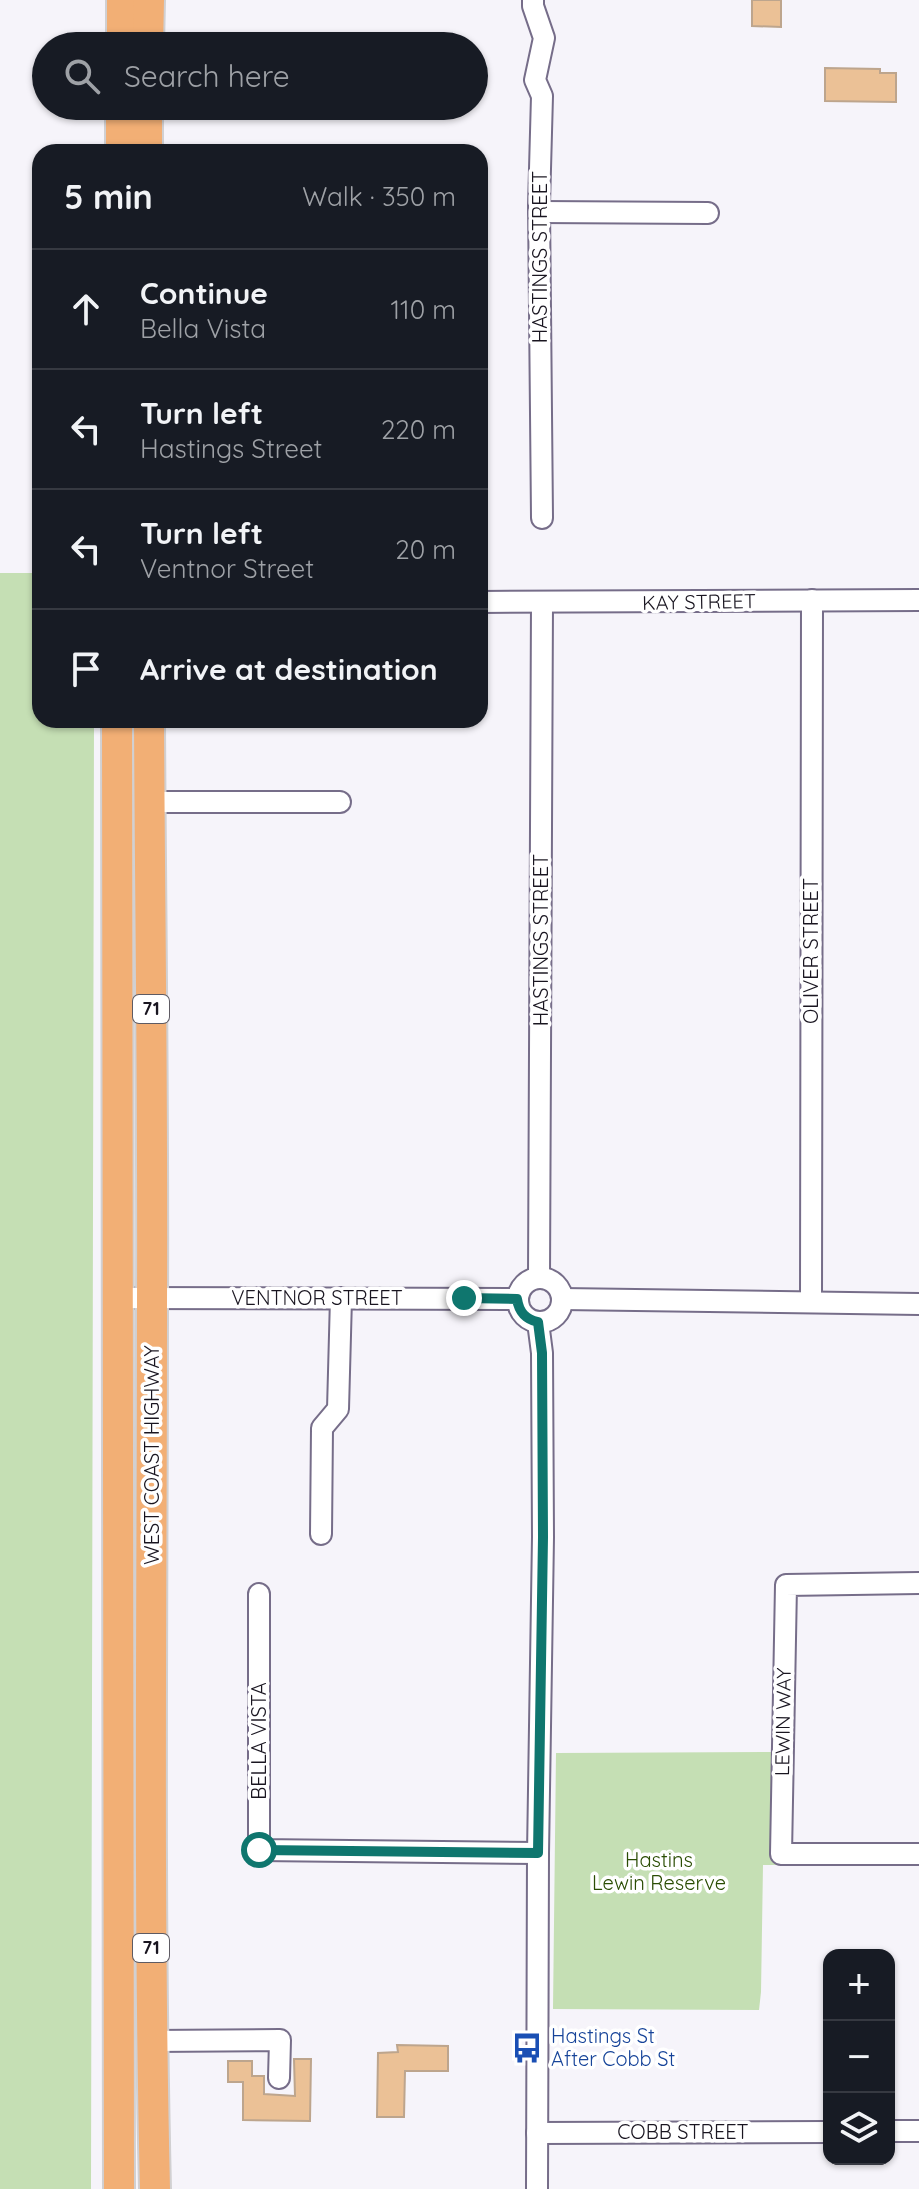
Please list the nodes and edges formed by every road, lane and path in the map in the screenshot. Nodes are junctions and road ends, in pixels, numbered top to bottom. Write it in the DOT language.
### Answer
graph roads {
  1 [pos="122,0"];
  2 [pos="149,0"];
  3 [pos="533,0"];
  4 [pos="122,32"];
  5 [pos="148,32"];
  6 [pos="121,120"];
  7 [pos="147,120"];
  8 [pos="121,144"];
  9 [pos="147,144"];
  10 [pos="539,212"];
  11 [pos="708,213"];
  12 [pos="542,518"];
  13 [pos="812,600"];
  14 [pos="919,600"];
  15 [pos="488,602"];
  16 [pos="542,603"];
  17 [pos="117,728"];
  18 [pos="149,728"];
  19 [pos="150,802"];
  20 [pos="340,802"];
  21 [pos="539,1277"];
  22 [pos="117,1298"];
  23 [pos="152,1298"];
  24 [pos="341,1298"];
  25 [pos="517,1299"];
  26 [pos="562,1299"];
  27 [pos="811,1302"];
  28 [pos="919,1304"];
  29 [pos="538,1322"];
  30 [pos="321,1534"];
  31 [pos="919,1583"];
  32 [pos="259,1594"];
  33 [pos="151,1707"];
  34 [pos="118,1743"];
  35 [pos="538,1853"];
  36 [pos="919,1854"];
  37 [pos="152,2041"];
  38 [pos="279,2078"];
  39 [pos="895,2131"];
  40 [pos="919,2131"];
  41 [pos="823,2132"];
  42 [pos="537,2133"];
  43 [pos="119,2189"];
  44 [pos="155,2189"];
  45 [pos="537,2189"];
  1 -- 4 [label="highway"];
  2 -- 5 [label="highway"];
  3 -- 10 [label="street, HASTINGS STREET"];
  6 -- 8 [label="highway"];
  7 -- 9 [label="highway"];
  10 -- 11 [label="street"];
  10 -- 12 [label="street, HASTINGS STREET"];
  13 -- 14 [label="street, KAY STREET"];
  13 -- 16 [label="street, KAY STREET"];
  13 -- 27 [label="street, OLIVER STREET"];
  15 -- 16 [label="street, KAY STREET"];
  16 -- 21 [label="street, HASTINGS STREET"];
  17 -- 22 [label="highway, WEST COAST HIGHWAY / 71"];
  18 -- 19 [label="highway, WEST COAST HIGHWAY / 71"];
  19 -- 20 [label="street"];
  19 -- 23 [label="highway, WEST COAST HIGHWAY / 71"];
  21 -- 25 [label="street"];
  21 -- 26 [label="street"];
  22 -- 23 [label="street, VENTNOR STREET"];
  22 -- 34 [label="highway, WEST COAST HIGHWAY / 71"];
  23 -- 24 [label="street, VENTNOR STREET"];
  23 -- 33 [label="highway, WEST COAST HIGHWAY / 71"];
  24 -- 25 [label="street, VENTNOR STREET"];
  24 -- 30 [label="street"];
  25 -- 29 [label="street"];
  26 -- 27 [label="street"];
  26 -- 29 [label="street"];
  27 -- 28 [label="street"];
  29 -- 35 [label="street"];
  31 -- 36 [label="street, LEWIN WAY"];
  32 -- 35 [label="street, BELLA VISTA"];
  33 -- 34 [label="highway"];
  33 -- 37 [label="highway, WEST COAST HIGHWAY / 71"];
  34 -- 43 [label="highway, WEST COAST HIGHWAY / 71"];
  35 -- 42 [label="street"];
  37 -- 38 [label="street"];
  37 -- 44 [label="highway, WEST COAST HIGHWAY / 71"];
  39 -- 40 [label="street"];
  41 -- 42 [label="street, COBB STREET"];
  42 -- 45 [label="street"];
}
